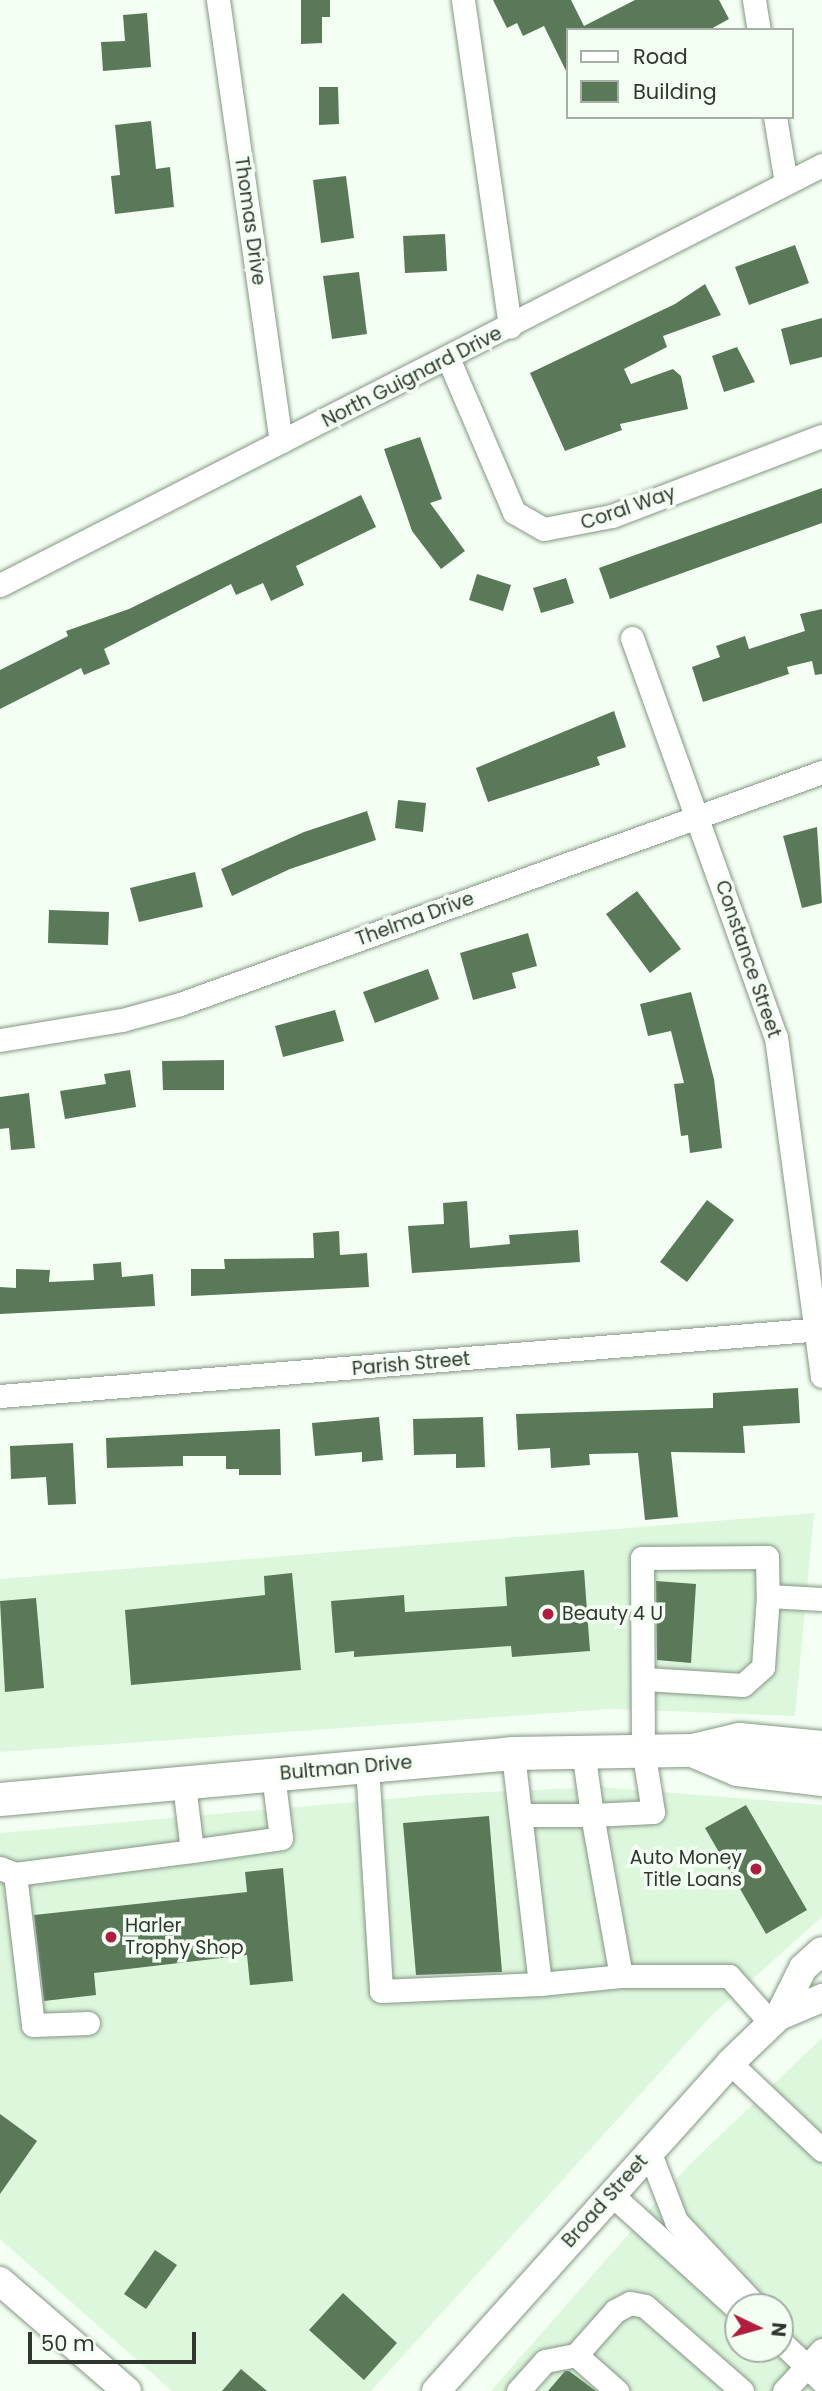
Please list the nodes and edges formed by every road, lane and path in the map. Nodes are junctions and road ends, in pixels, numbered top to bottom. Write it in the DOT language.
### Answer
graph roads {
  1 [pos="218,0"];
  2 [pos="463,0"];
  3 [pos="754,0"];
  4 [pos="759,28"];
  5 [pos="775,119"];
  6 [pos="822,165"];
  7 [pos="786,183"];
  8 [pos="510,327"];
  9 [pos="448,358"];
  10 [pos="822,436"];
  11 [pos="281,442"];
  12 [pos="0,585"];
  13 [pos="632,638"];
  14 [pos="822,772"];
  15 [pos="699,817"];
  16 [pos="0,1040"];
  17 [pos="819,1330"];
  18 [pos="822,1376"];
  19 [pos="0,1396"];
  20 [pos="768,1596"];
  21 [pos="822,1599"];
  22 [pos="645,1679"];
  23 [pos="822,1746"];
  24 [pos="643,1749"];
  25 [pos="583,1750"];
  26 [pos="692,1751"];
  27 [pos="513,1754"];
  28 [pos="367,1766"];
  29 [pos="273,1775"];
  30 [pos="822,1779"];
  31 [pos="184,1784"];
  32 [pos="0,1799"];
  33 [pos="522,1815"];
  34 [pos="592,1815"];
  35 [pos="192,1851"];
  36 [pos="8,1871"];
  37 [pos="822,1951"];
  38 [pos="621,1976"];
  39 [pos="540,1984"];
  40 [pos="822,1998"];
  41 [pos="775,2020"];
  42 [pos="88,2023"];
  43 [pos="730,2063"];
  44 [pos="822,2150"];
  45 [pos="649,2151"];
  46 [pos="611,2194"];
  47 [pos="0,2281"];
  48 [pos="744,2293"];
  49 [pos="724,2296"];
  50 [pos="794,2350"];
  51 [pos="576,2356"];
  52 [pos="817,2366"];
  53 [pos="447,2387"];
  54 [pos="127,2391"];
  55 [pos="518,2391"];
  56 [pos="617,2391"];
  57 [pos="742,2391"];
  58 [pos="784,2391"];
  1 -- 11 [label="street, Thomas Drive"];
  2 -- 8 [label="street"];
  3 -- 4 [label="street"];
  5 -- 7 [label="street"];
  6 -- 7 [label="street, North Guignard Drive"];
  7 -- 8 [label="street, North Guignard Drive"];
  8 -- 9 [label="street, North Guignard Drive"];
  9 -- 10 [label="street, Coral Way"];
  9 -- 11 [label="street, North Guignard Drive"];
  11 -- 12 [label="street, North Guignard Drive"];
  13 -- 15 [label="street, Constance Street"];
  14 -- 15 [label="street, Thelma Drive"];
  15 -- 16 [label="street, Thelma Drive"];
  15 -- 17 [label="street, Constance Street"];
  17 -- 18 [label="street, Constance Street"];
  17 -- 19 [label="street, Parish Street"];
  20 -- 21 [label="street"];
  20 -- 22 [label="street"];
  20 -- 22 [label="street"];
  22 -- 24 [label="street"];
  23 -- 26 [label="highway, Bultman Drive"];
  24 -- 25 [label="highway, Bultman Drive"];
  24 -- 26 [label="highway, Bultman Drive"];
  24 -- 34 [label="street"];
  25 -- 27 [label="highway, Bultman Drive"];
  25 -- 34 [label="street"];
  26 -- 30 [label="highway, Bultman Drive"];
  27 -- 28 [label="highway, Bultman Drive"];
  27 -- 33 [label="street"];
  28 -- 29 [label="highway, Bultman Drive"];
  28 -- 39 [label="street"];
  29 -- 31 [label="highway, Bultman Drive"];
  29 -- 35 [label="street"];
  31 -- 32 [label="highway, Bultman Drive"];
  31 -- 35 [label="street"];
  33 -- 34 [label="street"];
  33 -- 39 [label="street"];
  34 -- 38 [label="street"];
  35 -- 36 [label="street"];
  36 -- 42 [label="street"];
  37 -- 41 [label="main road, Broad Street"];
  38 -- 39 [label="street"];
  38 -- 41 [label="street"];
  40 -- 41 [label="main road, Broad Street"];
  41 -- 43 [label="main road, Broad Street"];
  43 -- 44 [label="street"];
  43 -- 45 [label="main road, Broad Street"];
  45 -- 46 [label="main road, Broad Street"];
  45 -- 48 [label="street"];
  46 -- 49 [label="street"];
  46 -- 53 [label="main road, Broad Street"];
  47 -- 54 [label="main road"];
  50 -- 52 [label="street"];
  51 -- 55 [label="street"];
  51 -- 56 [label="street"];
  51 -- 57 [label="street"];
  52 -- 58 [label="street"];
}
